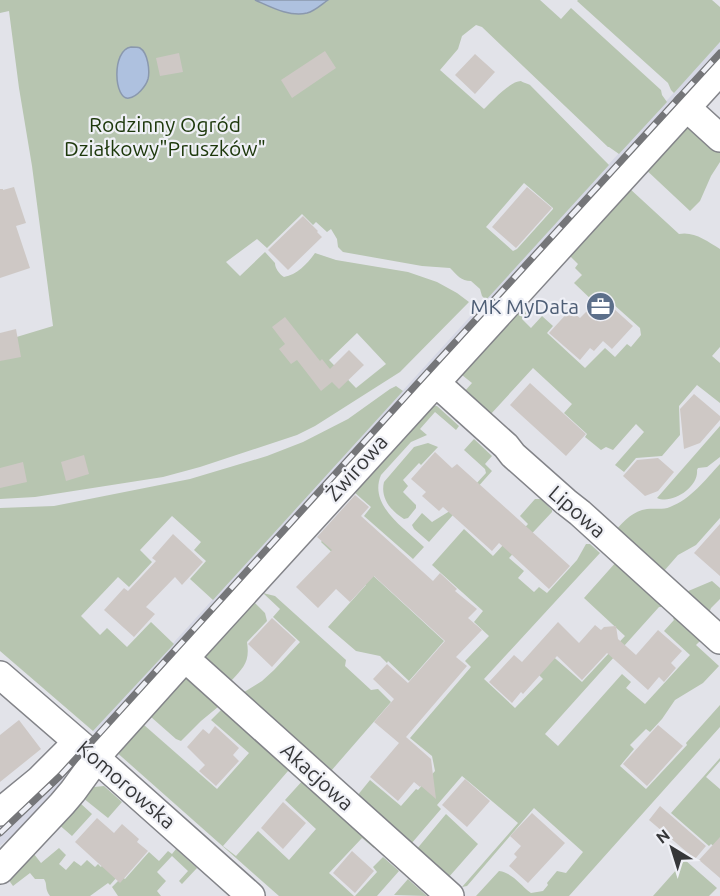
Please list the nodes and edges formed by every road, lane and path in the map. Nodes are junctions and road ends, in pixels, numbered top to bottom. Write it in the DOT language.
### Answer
graph roads {
  1 [pos="720,70"];
  2 [pos="686,107"];
  3 [pos="720,138"];
  4 [pos="435,382"];
  5 [pos="720,640"];
  6 [pos="185,658"];
  7 [pos="0,675"];
  8 [pos="87,750"];
  9 [pos="0,812"];
  10 [pos="0,870"];
  11 [pos="251,896"];
  12 [pos="450,896"];
  1 -- 2 [label="street, Żwirowa"];
  2 -- 3 [label="street"];
  2 -- 4 [label="street, Żwirowa"];
  4 -- 5 [label="street, Lipowa"];
  4 -- 6 [label="street, Żwirowa"];
  6 -- 8 [label="street, Żwirowa"];
  6 -- 12 [label="street, Akacjowa"];
  7 -- 8 [label="street, Komorowska"];
  8 -- 9 [label="street"];
  8 -- 10 [label="street, Żwirowa"];
  8 -- 11 [label="street, Komorowska"];
}
